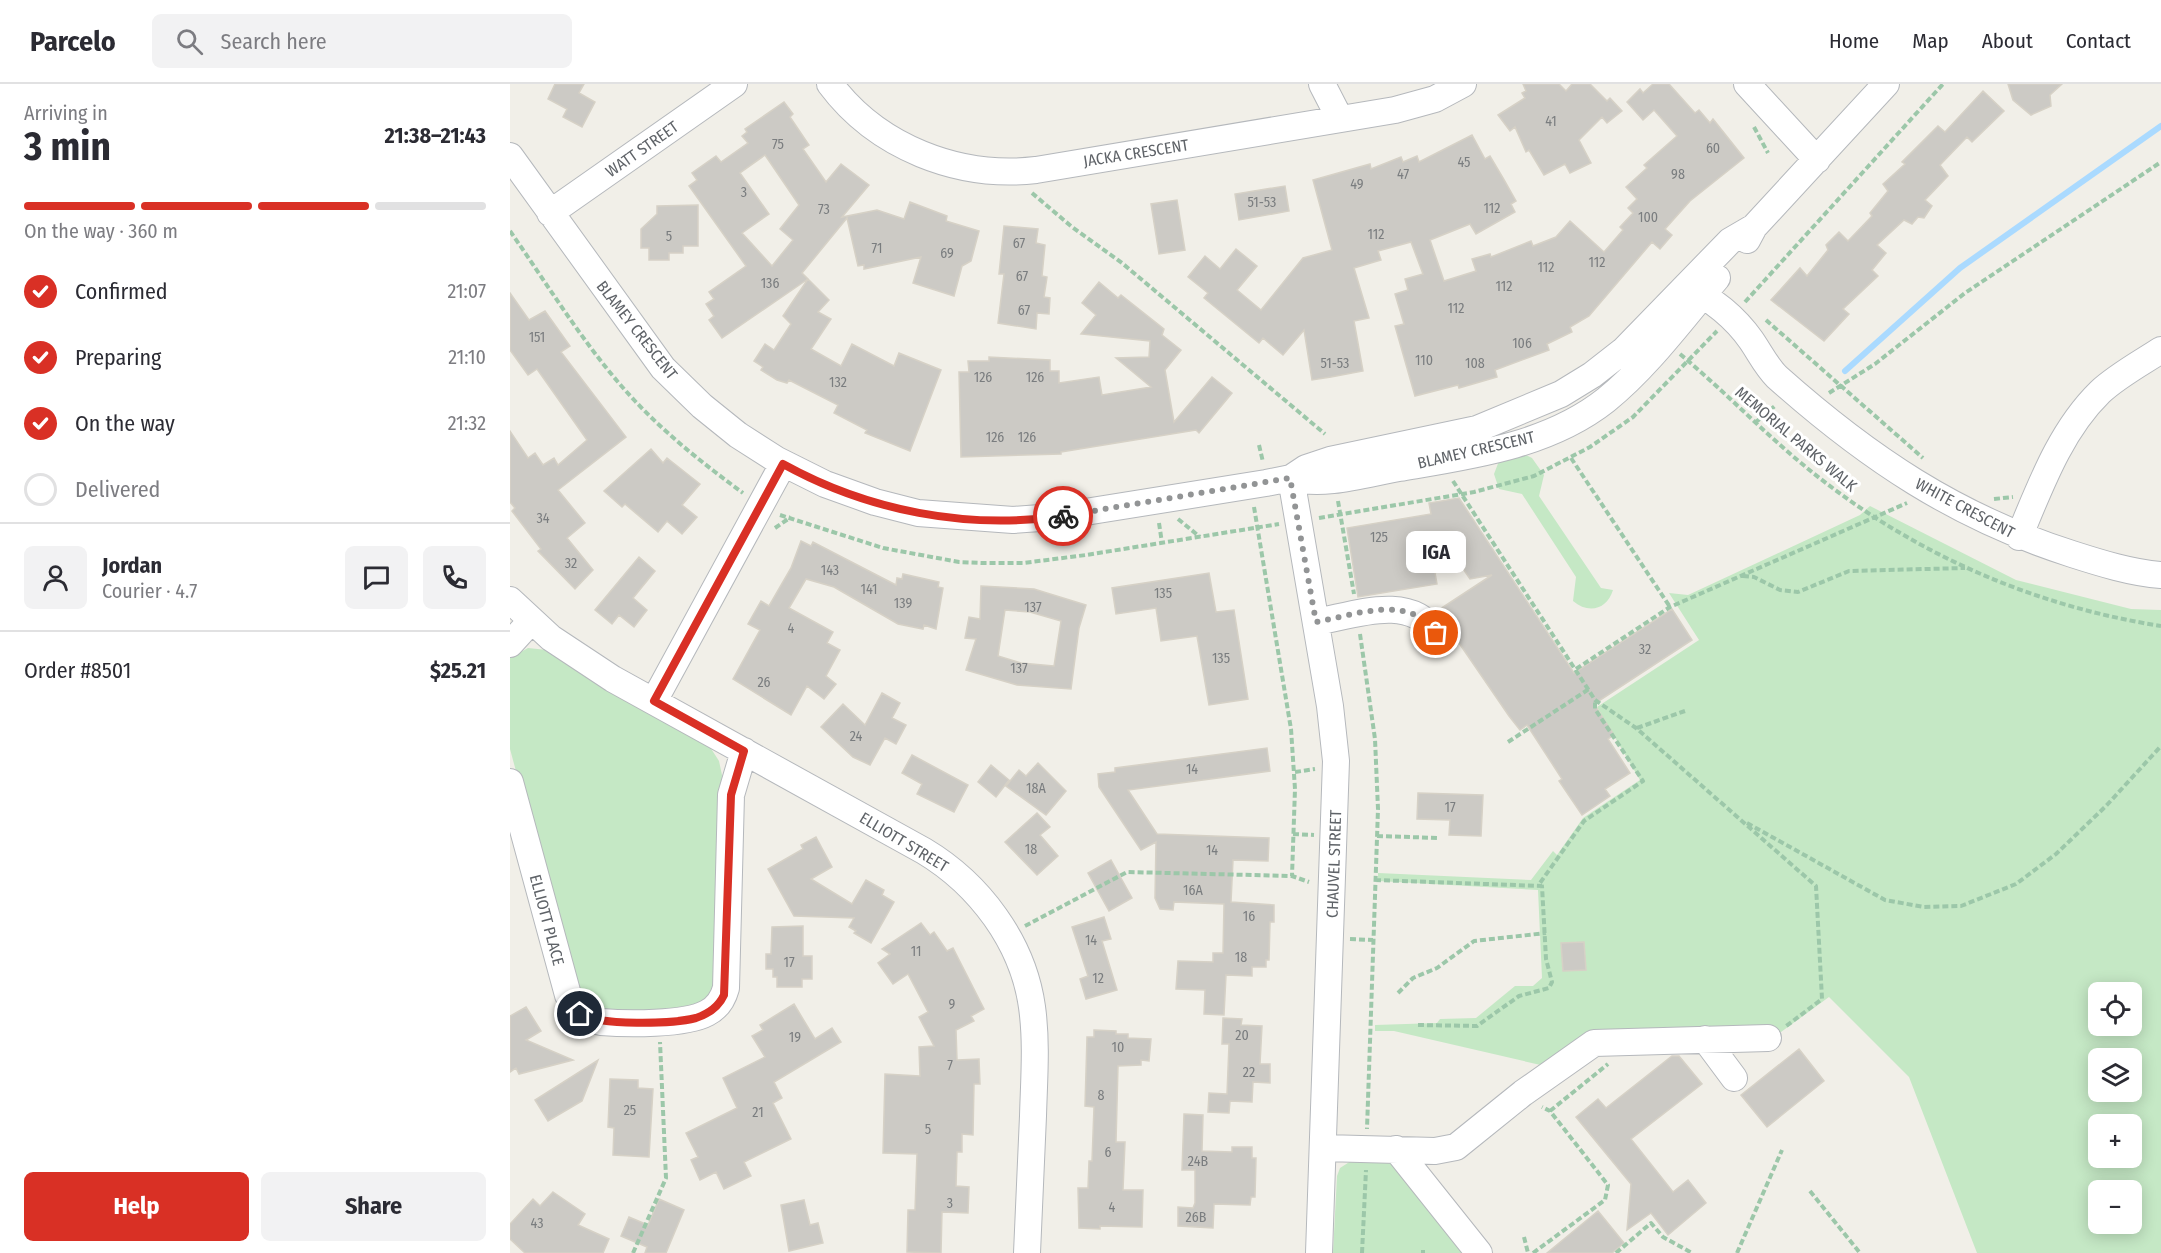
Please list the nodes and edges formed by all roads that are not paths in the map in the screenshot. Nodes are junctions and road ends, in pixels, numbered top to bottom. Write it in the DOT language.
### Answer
graph roads {
  1 [pos="734,84"];
  2 [pos="830,84"];
  3 [pos="1322,84"];
  4 [pos="1463,84"];
  5 [pos="1747,84"];
  6 [pos="1886,84"];
  7 [pos="1340,119"];
  8 [pos="510,156"];
  9 [pos="1817,160"];
  10 [pos="550,213"];
  11 [pos="1694,297"];
  12 [pos="2161,350"];
  13 [pos="1592,375"];
  14 [pos="1609,397"];
  15 [pos="1496,423"];
  16 [pos="1531,439"];
  17 [pos="1484,452"];
  18 [pos="1419,453"];
  19 [pos="783,464"];
  20 [pos="1290,478"];
  21 [pos="2019,537"];
  22 [pos="2161,575"];
  23 [pos="510,600"];
  24 [pos="531,621"];
  25 [pos="1316,622"];
  26 [pos="1436,633"];
  27 [pos="510,645"];
  28 [pos="654,701"];
  29 [pos="744,751"];
  30 [pos="510,782"];
  31 [pos="1768,1038"];
  32 [pos="1705,1039"];
  33 [pos="1734,1078"];
  34 [pos="1324,1148"];
  35 [pos="1396,1149"];
  36 [pos="1027,1253"];
  37 [pos="1319,1253"];
  38 [pos="1479,1253"];
  1 -- 10 [label="street, WATT STREET"];
  2 -- 7 [label="street, JACKA CRESCENT"];
  3 -- 7 [label="street"];
  4 -- 7 [label="street, JACKA CRESCENT"];
  5 -- 9 [label="street"];
  6 -- 9 [label="street, BLAMEY CRESCENT"];
  8 -- 10 [label="street, BLAMEY CRESCENT"];
  9 -- 11 [label="street, BLAMEY CRESCENT"];
  10 -- 19 [label="street, BLAMEY CRESCENT"];
  11 -- 13 [label="street, BLAMEY CRESCENT"];
  11 -- 14 [label="street, BLAMEY CRESCENT"];
  11 -- 21 [label="street, WHITE CRESCENT"];
  12 -- 21 [label="street"];
  13 -- 14 [label="street"];
  13 -- 15 [label="street, BLAMEY CRESCENT"];
  14 -- 16 [label="street, BLAMEY CRESCENT"];
  15 -- 16 [label="street"];
  15 -- 17 [label="street"];
  15 -- 18 [label="street, BLAMEY CRESCENT"];
  16 -- 17 [label="street, BLAMEY CRESCENT"];
  17 -- 18 [label="street, BLAMEY CRESCENT"];
  18 -- 20 [label="street, BLAMEY CRESCENT"];
  18 -- 20 [label="street, BLAMEY CRESCENT"];
  19 -- 20 [label="street, BLAMEY CRESCENT"];
  19 -- 28 [label="street"];
  20 -- 25 [label="street, CHAUVEL STREET"];
  21 -- 22 [label="street, WHITE CRESCENT"];
  23 -- 24 [label="street, ELLIOTT STREET"];
  24 -- 27 [label="street"];
  24 -- 28 [label="street, ELLIOTT STREET"];
  25 -- 26 [label="street"];
  25 -- 34 [label="street, CHAUVEL STREET"];
  28 -- 29 [label="street, ELLIOTT STREET"];
  29 -- 30 [label="street, ELLIOTT PLACE"];
  29 -- 36 [label="street, ELLIOTT STREET"];
  31 -- 32 [label="street"];
  32 -- 33 [label="street"];
  32 -- 35 [label="street"];
  34 -- 35 [label="street"];
  34 -- 37 [label="street, CHAUVEL STREET"];
  35 -- 38 [label="street"];
}
